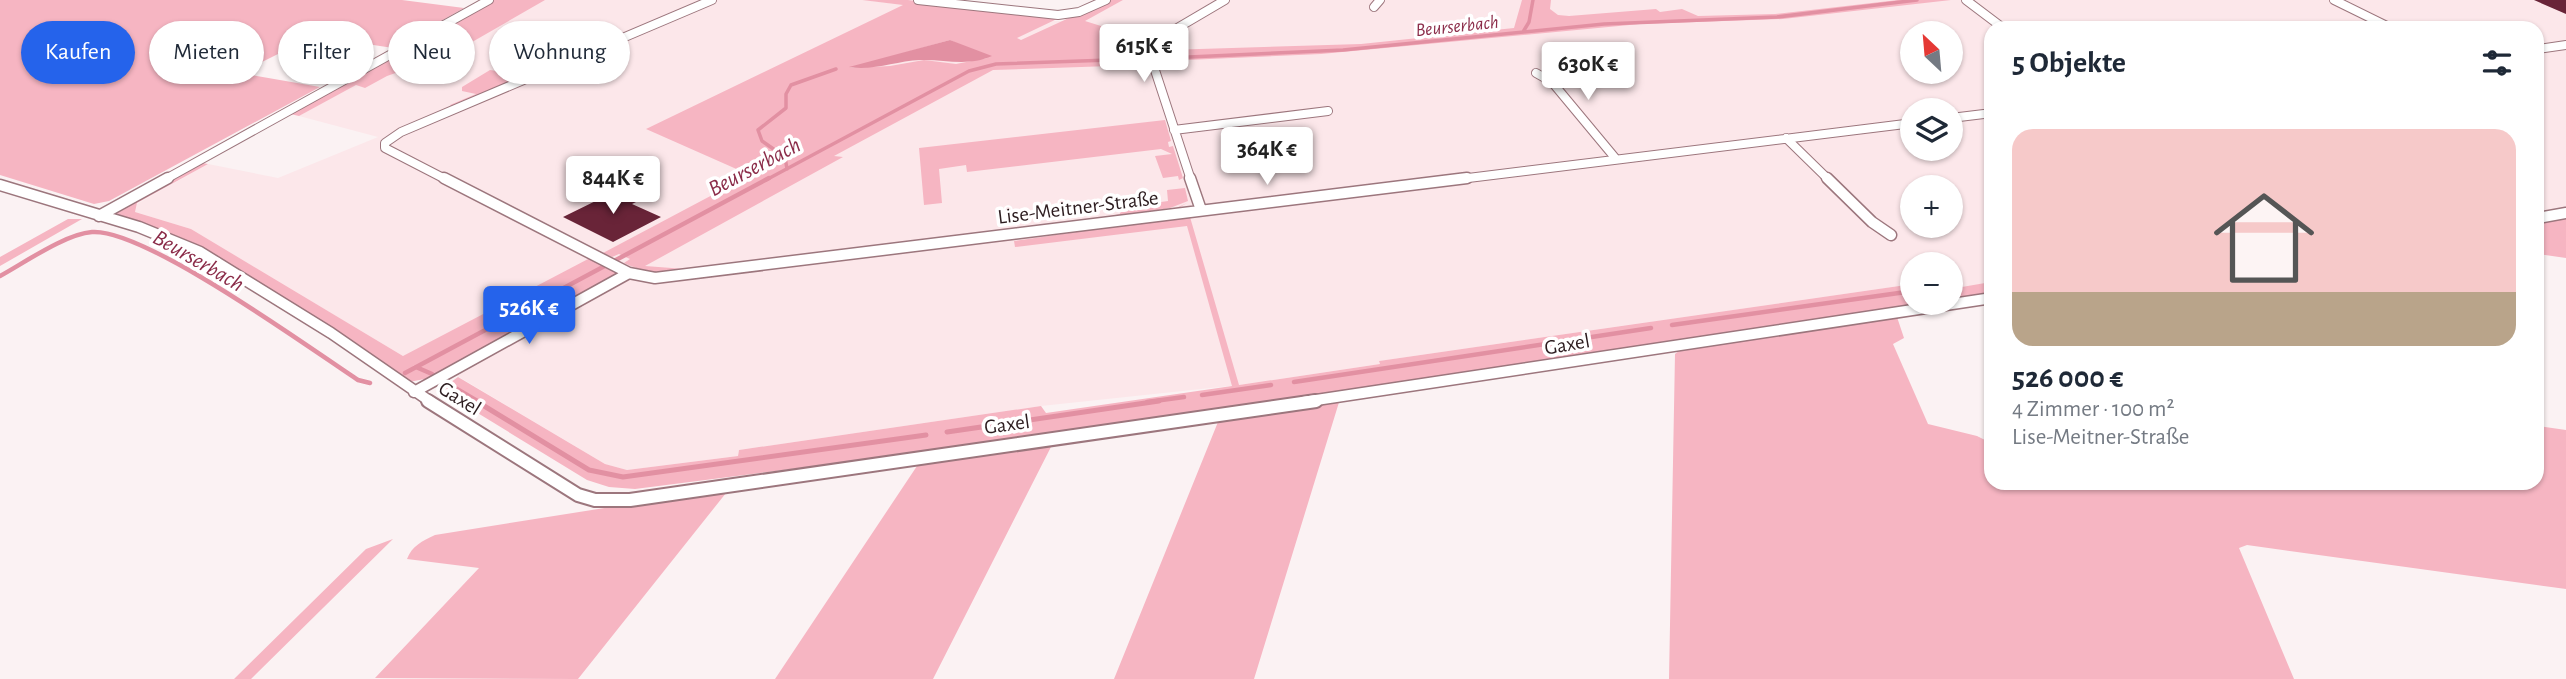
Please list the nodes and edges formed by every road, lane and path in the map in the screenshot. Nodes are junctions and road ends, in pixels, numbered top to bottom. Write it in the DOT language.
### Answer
graph roads {
  1 [pos="489,0"];
  2 [pos="918,0"];
  3 [pos="1106,0"];
  4 [pos="1225,0"];
  5 [pos="1380,0"];
  6 [pos="1966,0"];
  7 [pos="2334,0"];
  8 [pos="713,1"];
  9 [pos="1374,7"];
  10 [pos="1994,21"];
  11 [pos="2377,21"];
  12 [pos="2566,45"];
  13 [pos="2544,47"];
  14 [pos="1536,73"];
  15 [pos="1328,111"];
  16 [pos="1984,114"];
  17 [pos="1963,117"];
  18 [pos="1900,125"];
  19 [pos="1174,130"];
  20 [pos="1786,138"];
  21 [pos="1616,159"];
  22 [pos="0,185"];
  23 [pos="1201,210"];
  24 [pos="2566,213"];
  25 [pos="99,216"];
  26 [pos="2544,217"];
  27 [pos="1892,235"];
  28 [pos="623,270"];
  29 [pos="1984,299"];
  30 [pos="414,392"];
  1 -- 25 [label="street"];
  2 -- 3 [label="street"];
  4 -- 19 [label="street"];
  5 -- 9 [label="street"];
  6 -- 10 [label="street"];
  7 -- 11 [label="street"];
  8 -- 28 [label="street, Lise-Meitner-Straße"];
  12 -- 13 [label="street"];
  14 -- 21 [label="street"];
  15 -- 19 [label="street"];
  16 -- 17 [label="street"];
  18 -- 20 [label="street, Lise-Meitner-Straße"];
  19 -- 23 [label="street"];
  20 -- 21 [label="street, Lise-Meitner-Straße"];
  20 -- 27 [label="street"];
  21 -- 23 [label="street, Lise-Meitner-Straße"];
  22 -- 25 [label="street, Gaxel"];
  23 -- 28 [label="street, Lise-Meitner-Straße"];
  24 -- 26 [label="street"];
  25 -- 30 [label="street, Gaxel"];
  28 -- 30 [label="street"];
  29 -- 30 [label="street, Gaxel"];
}
